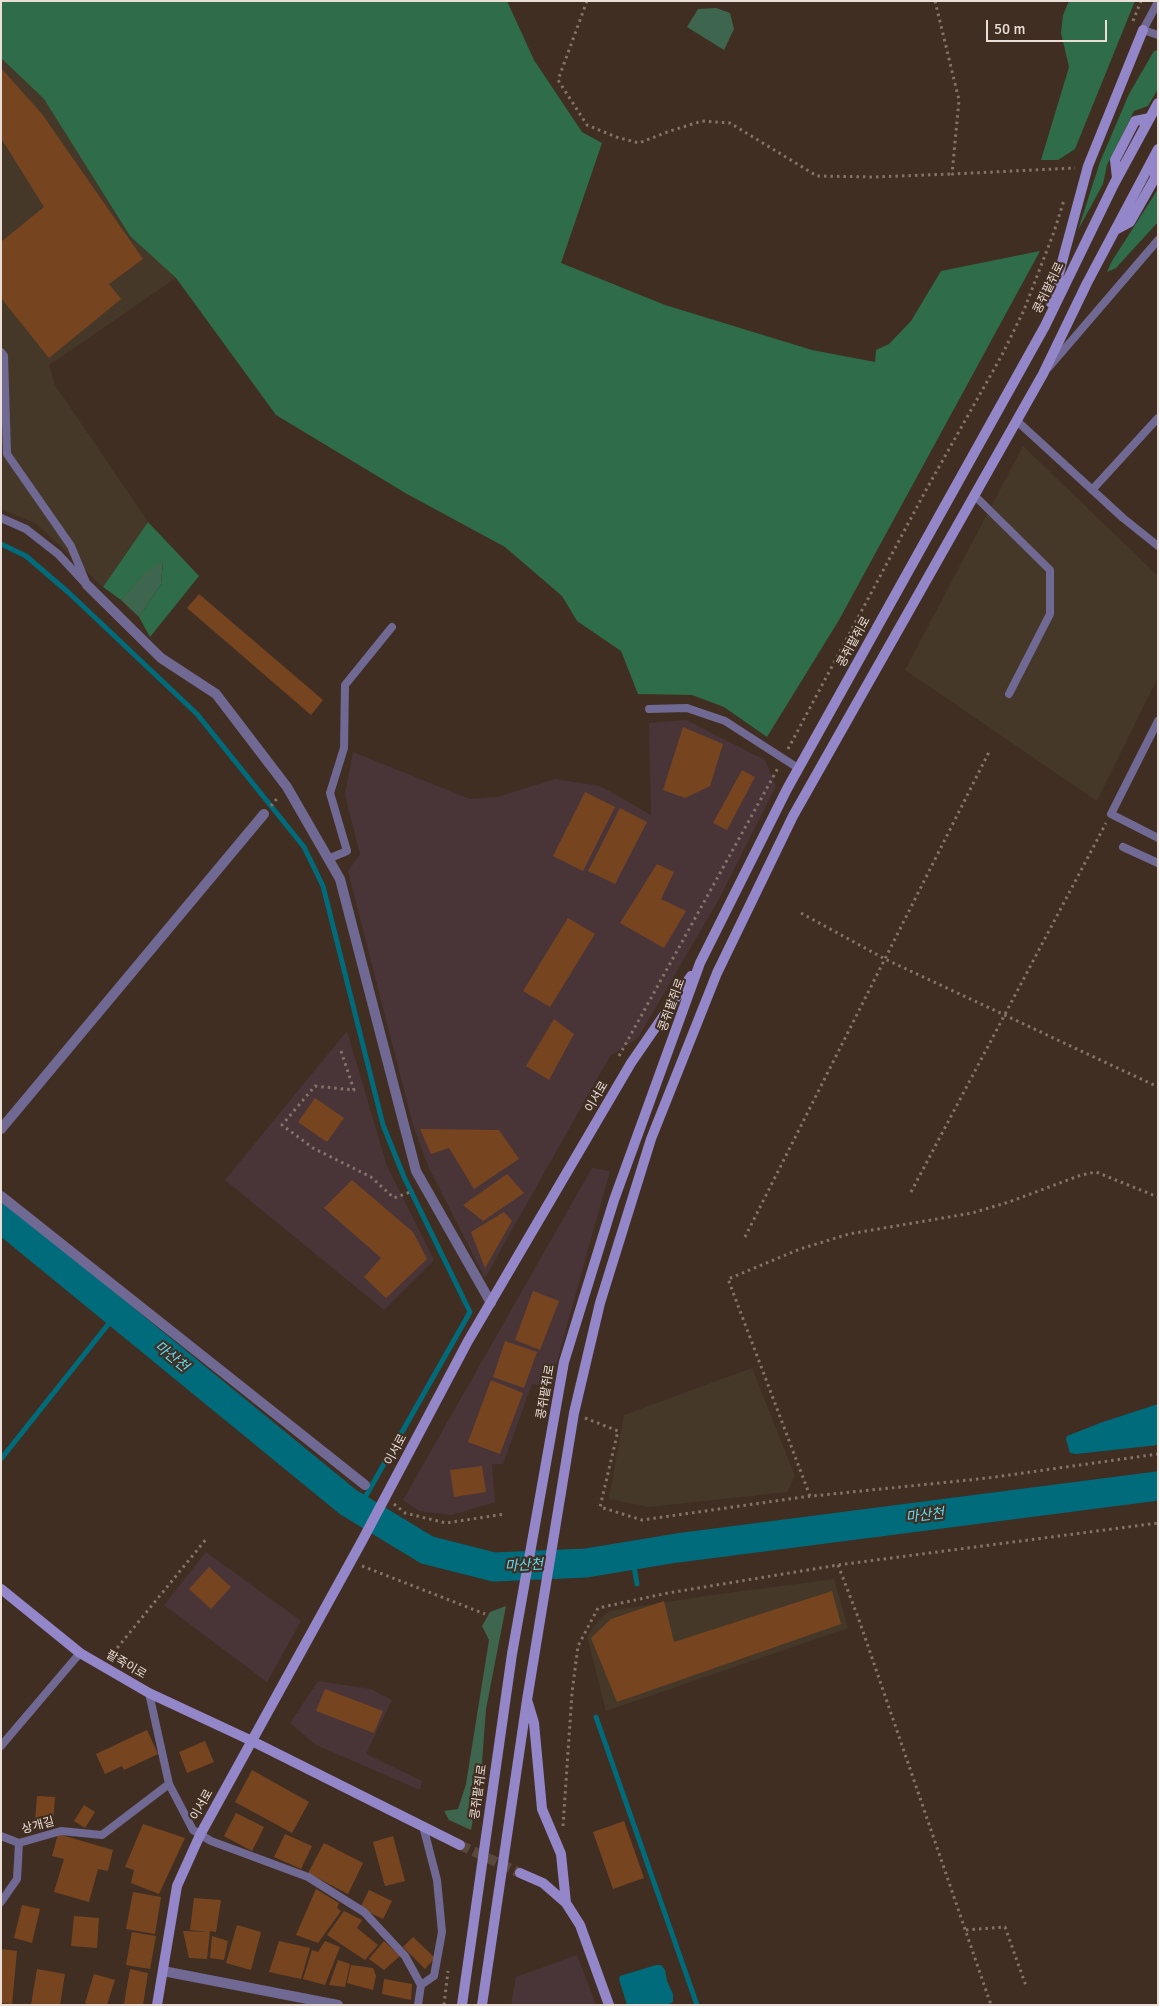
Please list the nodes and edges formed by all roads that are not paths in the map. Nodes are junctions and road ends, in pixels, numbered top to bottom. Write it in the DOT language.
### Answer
graph roads {
  1 [pos="1158,2"];
  2 [pos="1143,30"];
  3 [pos="1158,35"];
  4 [pos="1158,103"];
  5 [pos="1156,153"];
  6 [pos="1158,240"];
  7 [pos="1045,326"];
  8 [pos="1,352"];
  9 [pos="1043,374"];
  10 [pos="1158,418"];
  11 [pos="1017,421"];
  12 [pos="1092,490"];
  13 [pos="975,496"];
  14 [pos="1,518"];
  15 [pos="1158,546"];
  16 [pos="87,586"];
  17 [pos="392,627"];
  18 [pos="1009,694"];
  19 [pos="649,709"];
  20 [pos="1158,721"];
  21 [pos="798,768"];
  22 [pos="264,814"];
  23 [pos="1158,838"];
  24 [pos="1124,847"];
  25 [pos="328,859"];
  26 [pos="1158,863"];
  27 [pos="700,963"];
  28 [pos="1,1129"];
  29 [pos="1,1196"];
  30 [pos="491,1303"];
  31 [pos="365,1485"];
  32 [pos="1,1589"];
  33 [pos="80,1653"];
  34 [pos="149,1693"];
  35 [pos="527,1700"];
  36 [pos="252,1741"];
  37 [pos="1,1746"];
  38 [pos="169,1784"];
  39 [pos="423,1826"];
  40 [pos="200,1835"];
  41 [pos="1,1836"];
  42 [pos="19,1843"];
  43 [pos="460,1845"];
  44 [pos="520,1873"];
  45 [pos="1,1902"];
  46 [pos="566,1903"];
  47 [pos="163,1971"];
  48 [pos="421,1985"];
  49 [pos="157,2005"];
  50 [pos="338,2005"];
  51 [pos="418,2005"];
  52 [pos="462,2005"];
  53 [pos="482,2005"];
  54 [pos="609,2005"];
  1 -- 2 [label="lane"];
  2 -- 3 [label="lane"];
  2 -- 7 [label="main road"];
  4 -- 7 [label="main road, 콩쥐팥쥐로"];
  5 -- 9 [label="main road"];
  6 -- 9 [label="lane"];
  7 -- 21 [label="main road, 콩쥐팥쥐로"];
  8 -- 16 [label="lane"];
  9 -- 11 [label="main road"];
  10 -- 12 [label="lane"];
  11 -- 12 [label="lane"];
  11 -- 13 [label="main road"];
  12 -- 15 [label="lane"];
  13 -- 18 [label="lane"];
  13 -- 35 [label="main road"];
  14 -- 16 [label="lane"];
  16 -- 25 [label="street"];
  17 -- 25 [label="lane"];
  19 -- 21 [label="lane"];
  20 -- 23 [label="lane"];
  21 -- 27 [label="main road, 콩쥐팥쥐로"];
  22 -- 28 [label="street"];
  24 -- 26 [label="lane"];
  25 -- 30 [label="street"];
  27 -- 30 [label="main road, 이서로"];
  27 -- 52 [label="main road, 콩쥐팥쥐로"];
  29 -- 31 [label="street"];
  30 -- 36 [label="main road, 이서로"];
  32 -- 33 [label="main road, 팥죽이로"];
  33 -- 34 [label="main road, 팥죽이로"];
  33 -- 37 [label="lane"];
  34 -- 36 [label="main road, 팥죽이로"];
  34 -- 38 [label="lane"];
  35 -- 46 [label="main road"];
  35 -- 53 [label="main road"];
  36 -- 39 [label="main road, 팥죽이로"];
  36 -- 40 [label="main road, 이서로"];
  38 -- 40 [label="lane"];
  38 -- 42 [label="lane, 상개길"];
  39 -- 43 [label="main road, 팥죽이로"];
  39 -- 48 [label="lane"];
  40 -- 47 [label="main road, 이서로"];
  40 -- 48 [label="lane"];
  41 -- 42 [label="lane"];
  42 -- 45 [label="lane, 상개길"];
  44 -- 46 [label="main road"];
  46 -- 54 [label="main road"];
  47 -- 49 [label="main road, 이서로"];
  47 -- 50 [label="street"];
  48 -- 51 [label="lane"];
}
